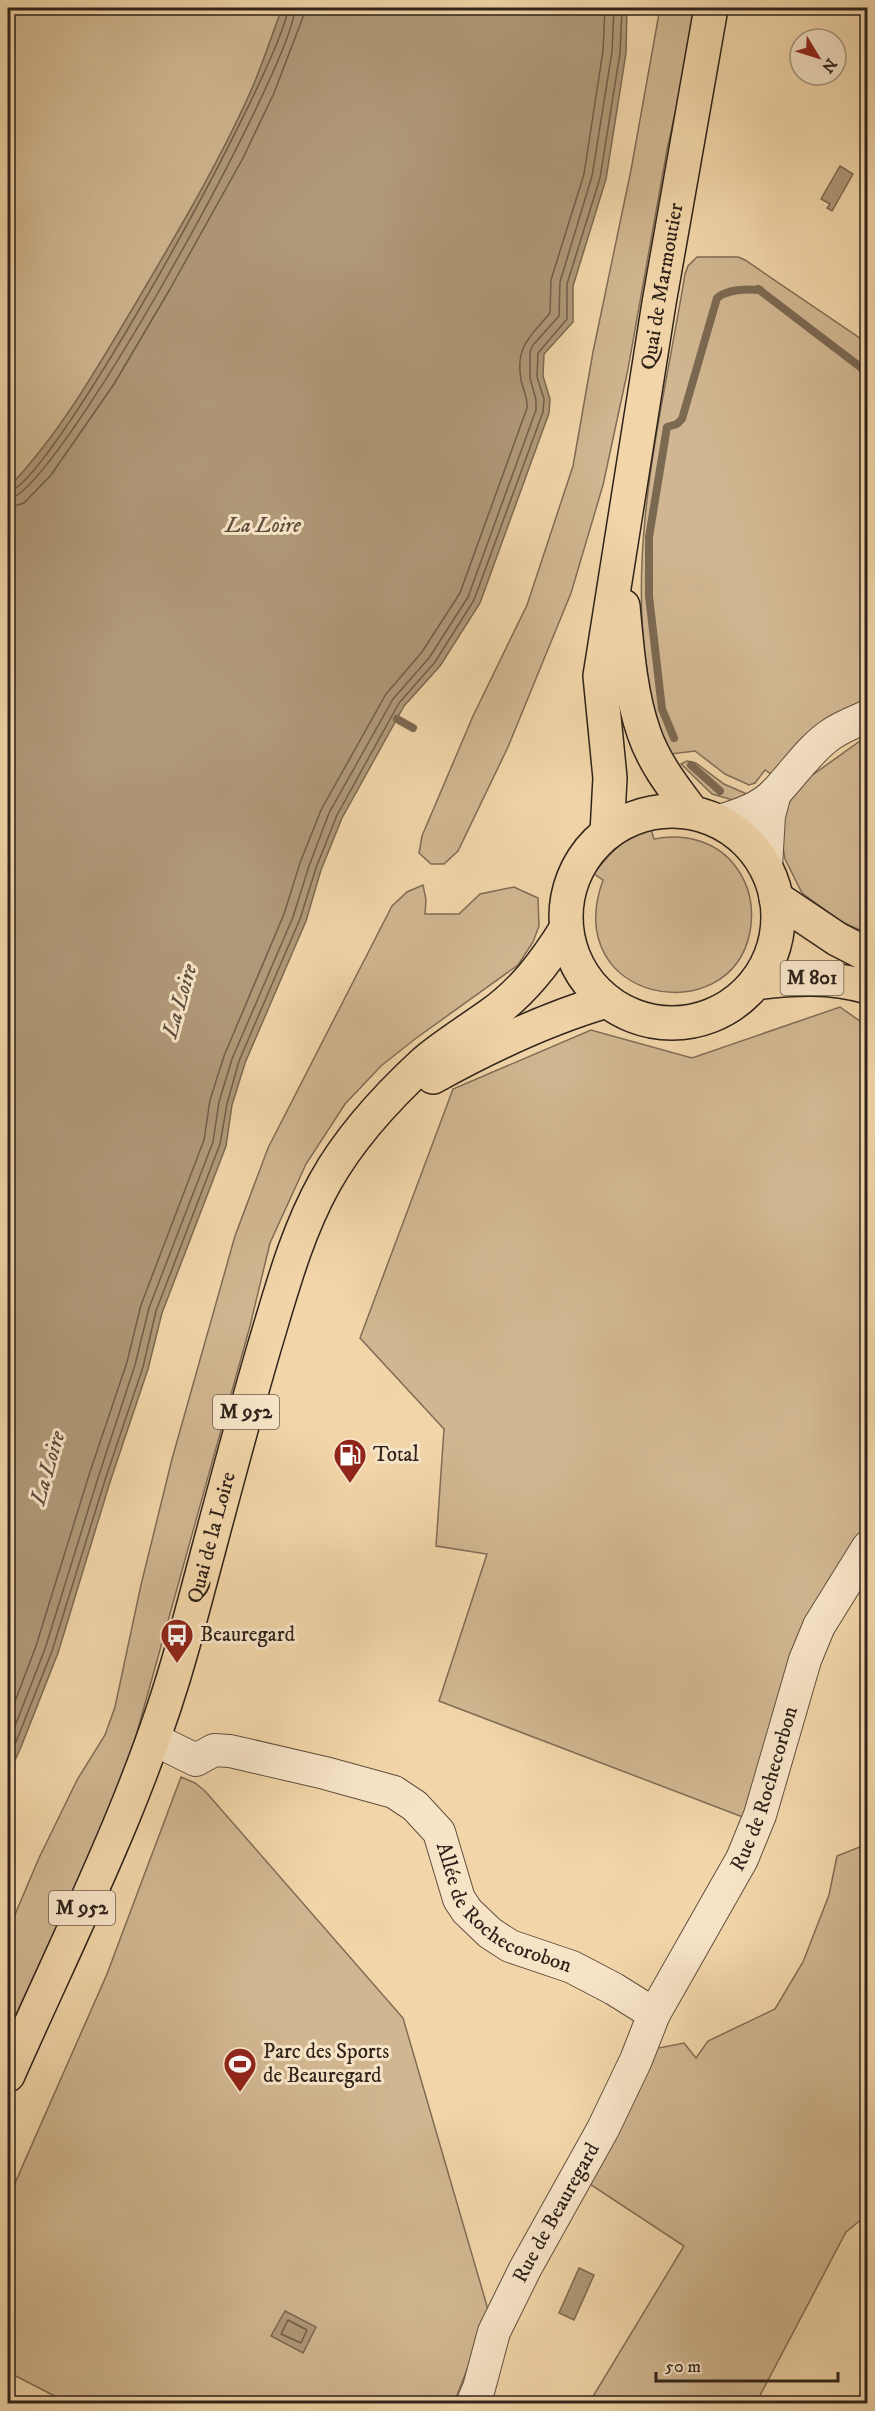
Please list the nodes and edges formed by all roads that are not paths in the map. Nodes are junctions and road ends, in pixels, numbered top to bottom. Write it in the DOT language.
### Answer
graph roads {
  1 [pos="711,8"];
  2 [pos="618,565"];
  3 [pos="867,716"];
  4 [pos="775,793"];
  5 [pos="706,816"];
  6 [pos="606,833"];
  7 [pos="766,866"];
  8 [pos="776,898"];
  9 [pos="566,928"];
  10 [pos="867,955"];
  11 [pos="755,983"];
  12 [pos="867,987"];
  13 [pos="607,1001"];
  14 [pos="382,1106"];
  15 [pos="867,1547"];
  16 [pos="153,1739"];
  17 [pos="652,2020"];
  18 [pos="8,2075"];
  19 [pos="472,2403"];
  1 -- 2 [label="main road, Quai de Marmoutier"];
  2 -- 5 [label="main road, Quai de Marmoutier"];
  2 -- 6 [label="main road, Quai de Marmoutier"];
  3 -- 4 [label="street"];
  4 -- 5 [label="street"];
  4 -- 7 [label="street"];
  5 -- 6 [label="main road"];
  5 -- 7 [label="main road"];
  6 -- 9 [label="main road"];
  7 -- 8 [label="main road"];
  8 -- 10 [label="main road, M 801"];
  8 -- 11 [label="main road"];
  9 -- 13 [label="main road"];
  9 -- 14 [label="main road, M 952"];
  11 -- 12 [label="main road, M 801"];
  11 -- 13 [label="main road"];
  13 -- 14 [label="main road, M 952"];
  14 -- 16 [label="main road, Quai de la Loire / M 952"];
  15 -- 17 [label="street, Rue de Rochecorbon"];
  16 -- 17 [label="street, Allée de Rochecorobon"];
  16 -- 18 [label="main road, Quai de la Loire / M 952"];
  17 -- 19 [label="street, Rue de Beauregard"];
}
